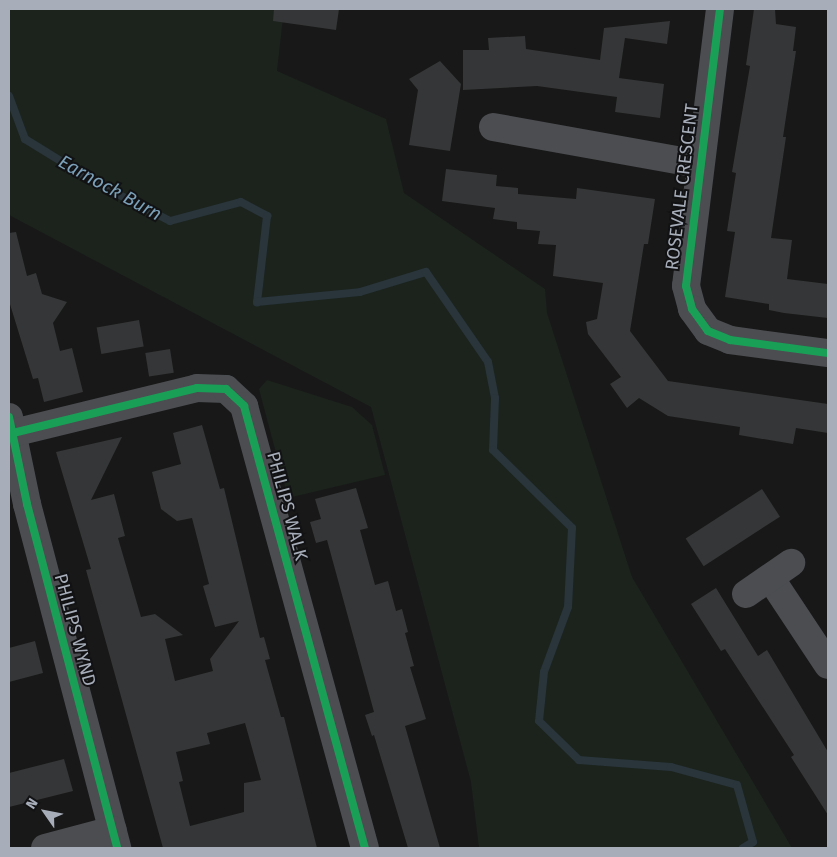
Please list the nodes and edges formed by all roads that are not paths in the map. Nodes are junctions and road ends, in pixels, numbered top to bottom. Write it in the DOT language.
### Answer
graph roads {
  1 [pos="720,9"];
  2 [pos="493,127"];
  3 [pos="699,164"];
  4 [pos="828,353"];
  5 [pos="11,425"];
  6 [pos="18,506"];
  7 [pos="746,594"];
  8 [pos="828,665"];
  9 [pos="115,839"];
  10 [pos="45,848"];
  11 [pos="365,848"];
  1 -- 3 [label="street, ROSEVALE CRESCENT"];
  2 -- 3 [label="street"];
  3 -- 4 [label="street, ROSEVALE CRESCENT"];
  5 -- 6 [label="street, PHILIPS WYND"];
  5 -- 11 [label="street, PHILIPS WALK"];
  6 -- 9 [label="street, PHILIPS WYND"];
  7 -- 8 [label="street"];
  9 -- 10 [label="street"];
}
